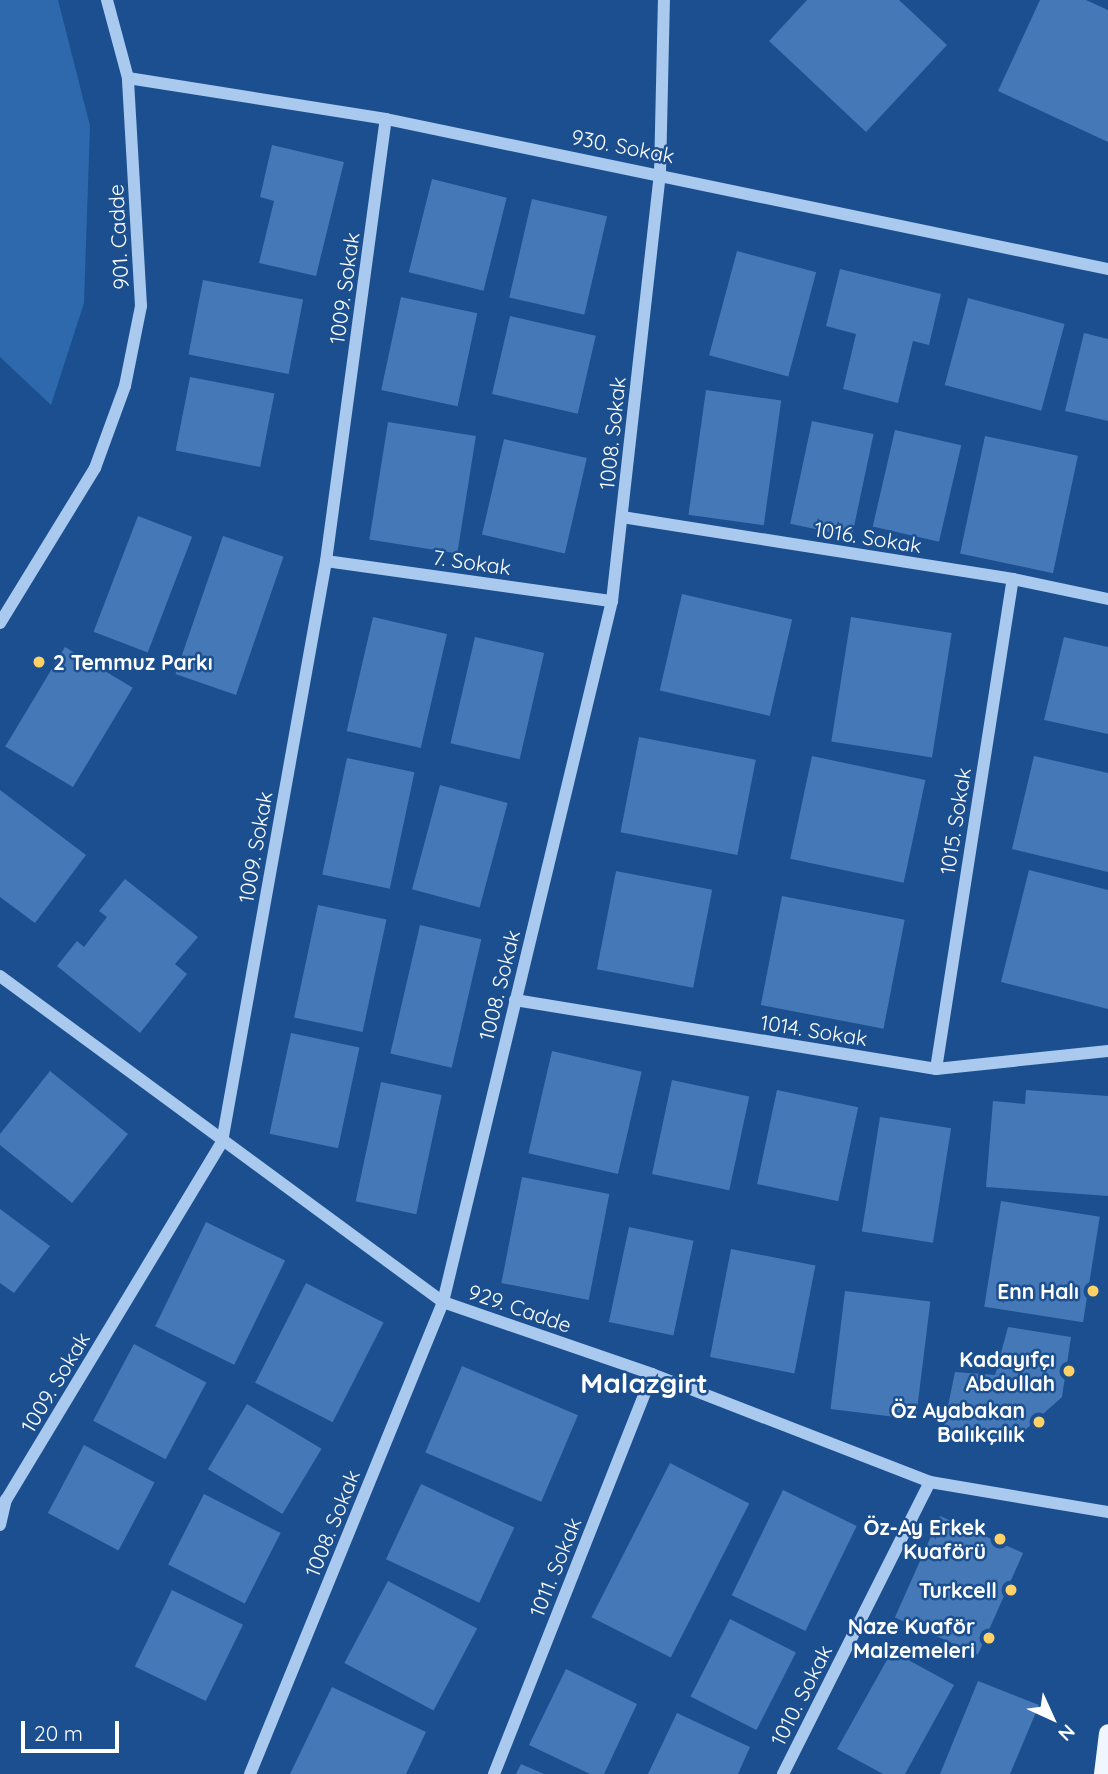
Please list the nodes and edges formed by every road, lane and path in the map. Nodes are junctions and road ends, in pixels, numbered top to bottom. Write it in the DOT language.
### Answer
graph roads {
  1 [pos="107,0"];
  2 [pos="664,0"];
  3 [pos="128,78"];
  4 [pos="386,119"];
  5 [pos="660,173"];
  6 [pos="1108,269"];
  7 [pos="622,517"];
  8 [pos="326,561"];
  9 [pos="1013,579"];
  10 [pos="1108,599"];
  11 [pos="612,601"];
  12 [pos="0,623"];
  13 [pos="0,976"];
  14 [pos="515,1000"];
  15 [pos="1108,1051"];
  16 [pos="936,1069"];
  17 [pos="222,1142"];
  18 [pos="443,1302"];
  19 [pos="652,1374"];
  20 [pos="930,1482"];
  21 [pos="1108,1512"];
  22 [pos="0,1525"];
  23 [pos="1108,1733"];
  24 [pos="1105,1773"];
  25 [pos="250,1774"];
  26 [pos="494,1774"];
  27 [pos="783,1774"];
  1 -- 3 [label="street, 901. Cadde"];
  2 -- 5 [label="street, 1008. Sokak"];
  3 -- 4 [label="street, 930. Sokak"];
  3 -- 12 [label="street, 901. Cadde"];
  4 -- 5 [label="street, 930. Sokak"];
  4 -- 8 [label="street, 1009. Sokak"];
  5 -- 6 [label="street, 930. Sokak"];
  5 -- 7 [label="street, 1008. Sokak"];
  7 -- 9 [label="street, 1016. Sokak"];
  7 -- 11 [label="street, 1008. Sokak"];
  8 -- 11 [label="street, 7. Sokak"];
  8 -- 17 [label="street, 1009. Sokak"];
  9 -- 10 [label="street, 1016. Sokak"];
  9 -- 16 [label="street, 1015. Sokak"];
  11 -- 14 [label="street, 1008. Sokak"];
  13 -- 17 [label="street, 929. Cadde"];
  14 -- 16 [label="street, 1014. Sokak"];
  14 -- 18 [label="street, 1008. Sokak"];
  15 -- 16 [label="street, 1014. Sokak"];
  17 -- 18 [label="street, 929. Cadde"];
  17 -- 22 [label="street, 1009. Sokak"];
  18 -- 19 [label="street, 929. Cadde"];
  18 -- 25 [label="street, 1008. Sokak"];
  19 -- 20 [label="street, 929. Cadde"];
  19 -- 26 [label="street, 1011. Sokak"];
  20 -- 21 [label="street, 929. Cadde"];
  20 -- 27 [label="street, 1010. Sokak"];
  23 -- 24 [label="main road"];
}
